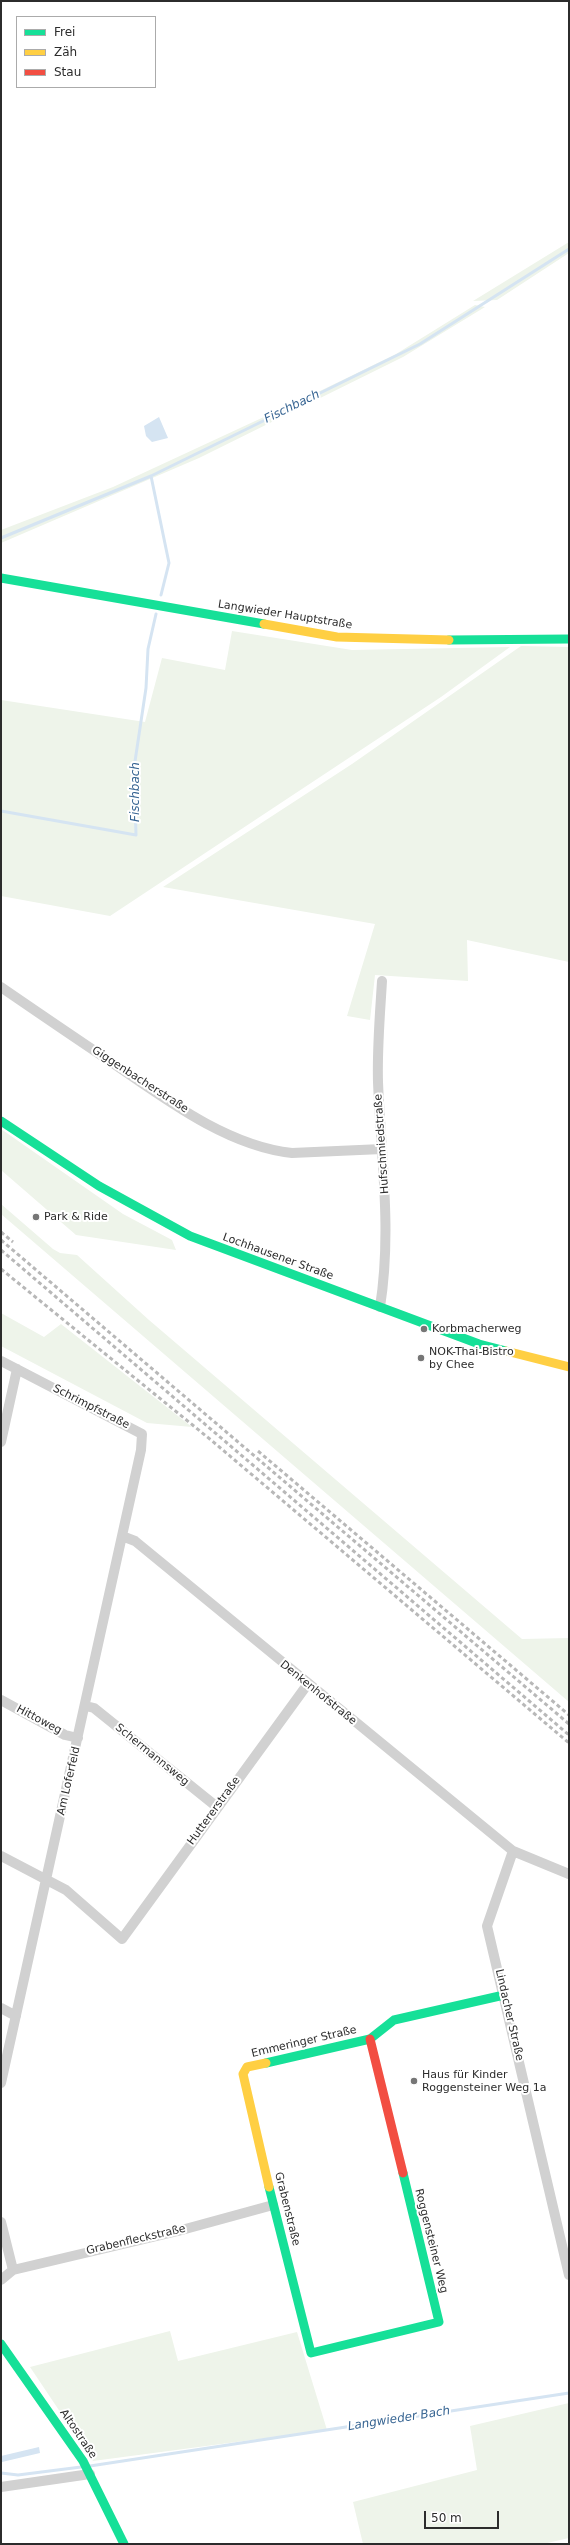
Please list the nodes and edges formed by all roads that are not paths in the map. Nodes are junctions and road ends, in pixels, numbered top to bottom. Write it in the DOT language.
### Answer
graph roads {
  1 [pos="1,578"];
  2 [pos="569,639"];
  3 [pos="382,982"];
  4 [pos="2,987"];
  5 [pos="1,1121"];
  6 [pos="382,1149"];
  7 [pos="380,1307"];
  8 [pos="1,1361"];
  9 [pos="569,1367"];
  10 [pos="17,1369"];
  11 [pos="1,1442"];
  12 [pos="134,1477"];
  13 [pos="122,1536"];
  14 [pos="307,1685"];
  15 [pos="1,1700"];
  16 [pos="86,1706"];
  17 [pos="78,1738"];
  18 [pos="217,1807"];
  19 [pos="513,1851"];
  20 [pos="1,1856"];
  21 [pos="569,1874"];
  22 [pos="46,1880"];
  23 [pos="504,1995"];
  24 [pos="1,2008"];
  25 [pos="16,2016"];
  26 [pos="370,2039"];
  27 [pos="244,2070"];
  28 [pos="1,2083"];
  29 [pos="273,2205"];
  30 [pos="1,2222"];
  31 [pos="13,2270"];
  32 [pos="569,2275"];
  33 [pos="1,2280"];
  34 [pos="1,2344"];
  35 [pos="311,2353"];
  36 [pos="87,2468"];
  37 [pos="1,2487"];
  38 [pos="124,2544"];
  1 -- 2 [label="street, Langwieder Hauptstraße"];
  3 -- 6 [label="street, Hufschmiedstraße"];
  4 -- 6 [label="street, Giggenbacherstraße"];
  5 -- 7 [label="street, Lochhausener Straße"];
  6 -- 7 [label="street, Hufschmiedstraße"];
  7 -- 9 [label="street, Lochhausener Straße"];
  8 -- 10 [label="street, Schrimpfstraße"];
  10 -- 11 [label="street"];
  10 -- 12 [label="street, Schrimpfstraße"];
  12 -- 13 [label="street, Am Loferfeld"];
  13 -- 14 [label="street, Denkenhofstraße"];
  13 -- 16 [label="street, Am Loferfeld"];
  14 -- 18 [label="street, Huttererstraße"];
  14 -- 19 [label="street, Denkenhofstraße"];
  15 -- 17 [label="street, Hittoweg"];
  16 -- 17 [label="street, Am Loferfeld"];
  16 -- 18 [label="street, Schermannsweg"];
  17 -- 22 [label="street, Am Loferfeld"];
  18 -- 22 [label="street, Huttererstraße"];
  19 -- 21 [label="street, Denkenhofstraße"];
  19 -- 23 [label="street, Lindacher Straße"];
  20 -- 22 [label="street"];
  22 -- 25 [label="street, Am Loferfeld"];
  23 -- 26 [label="street, Emmeringer Straße"];
  23 -- 32 [label="street, Lindacher Straße"];
  24 -- 25 [label="street"];
  25 -- 28 [label="street, Am Loferfeld"];
  26 -- 27 [label="street, Emmeringer Straße"];
  26 -- 35 [label="street, Roggensteiner Weg"];
  27 -- 29 [label="street, Grabenstraße"];
  29 -- 31 [label="street, Grabenfleckstraße"];
  29 -- 35 [label="street, Grabenstraße"];
  30 -- 31 [label="street"];
  31 -- 33 [label="street, Grabenfleckstraße"];
  34 -- 36 [label="street, Altostraße"];
  36 -- 37 [label="street"];
  36 -- 38 [label="street, Altostraße"];
}
